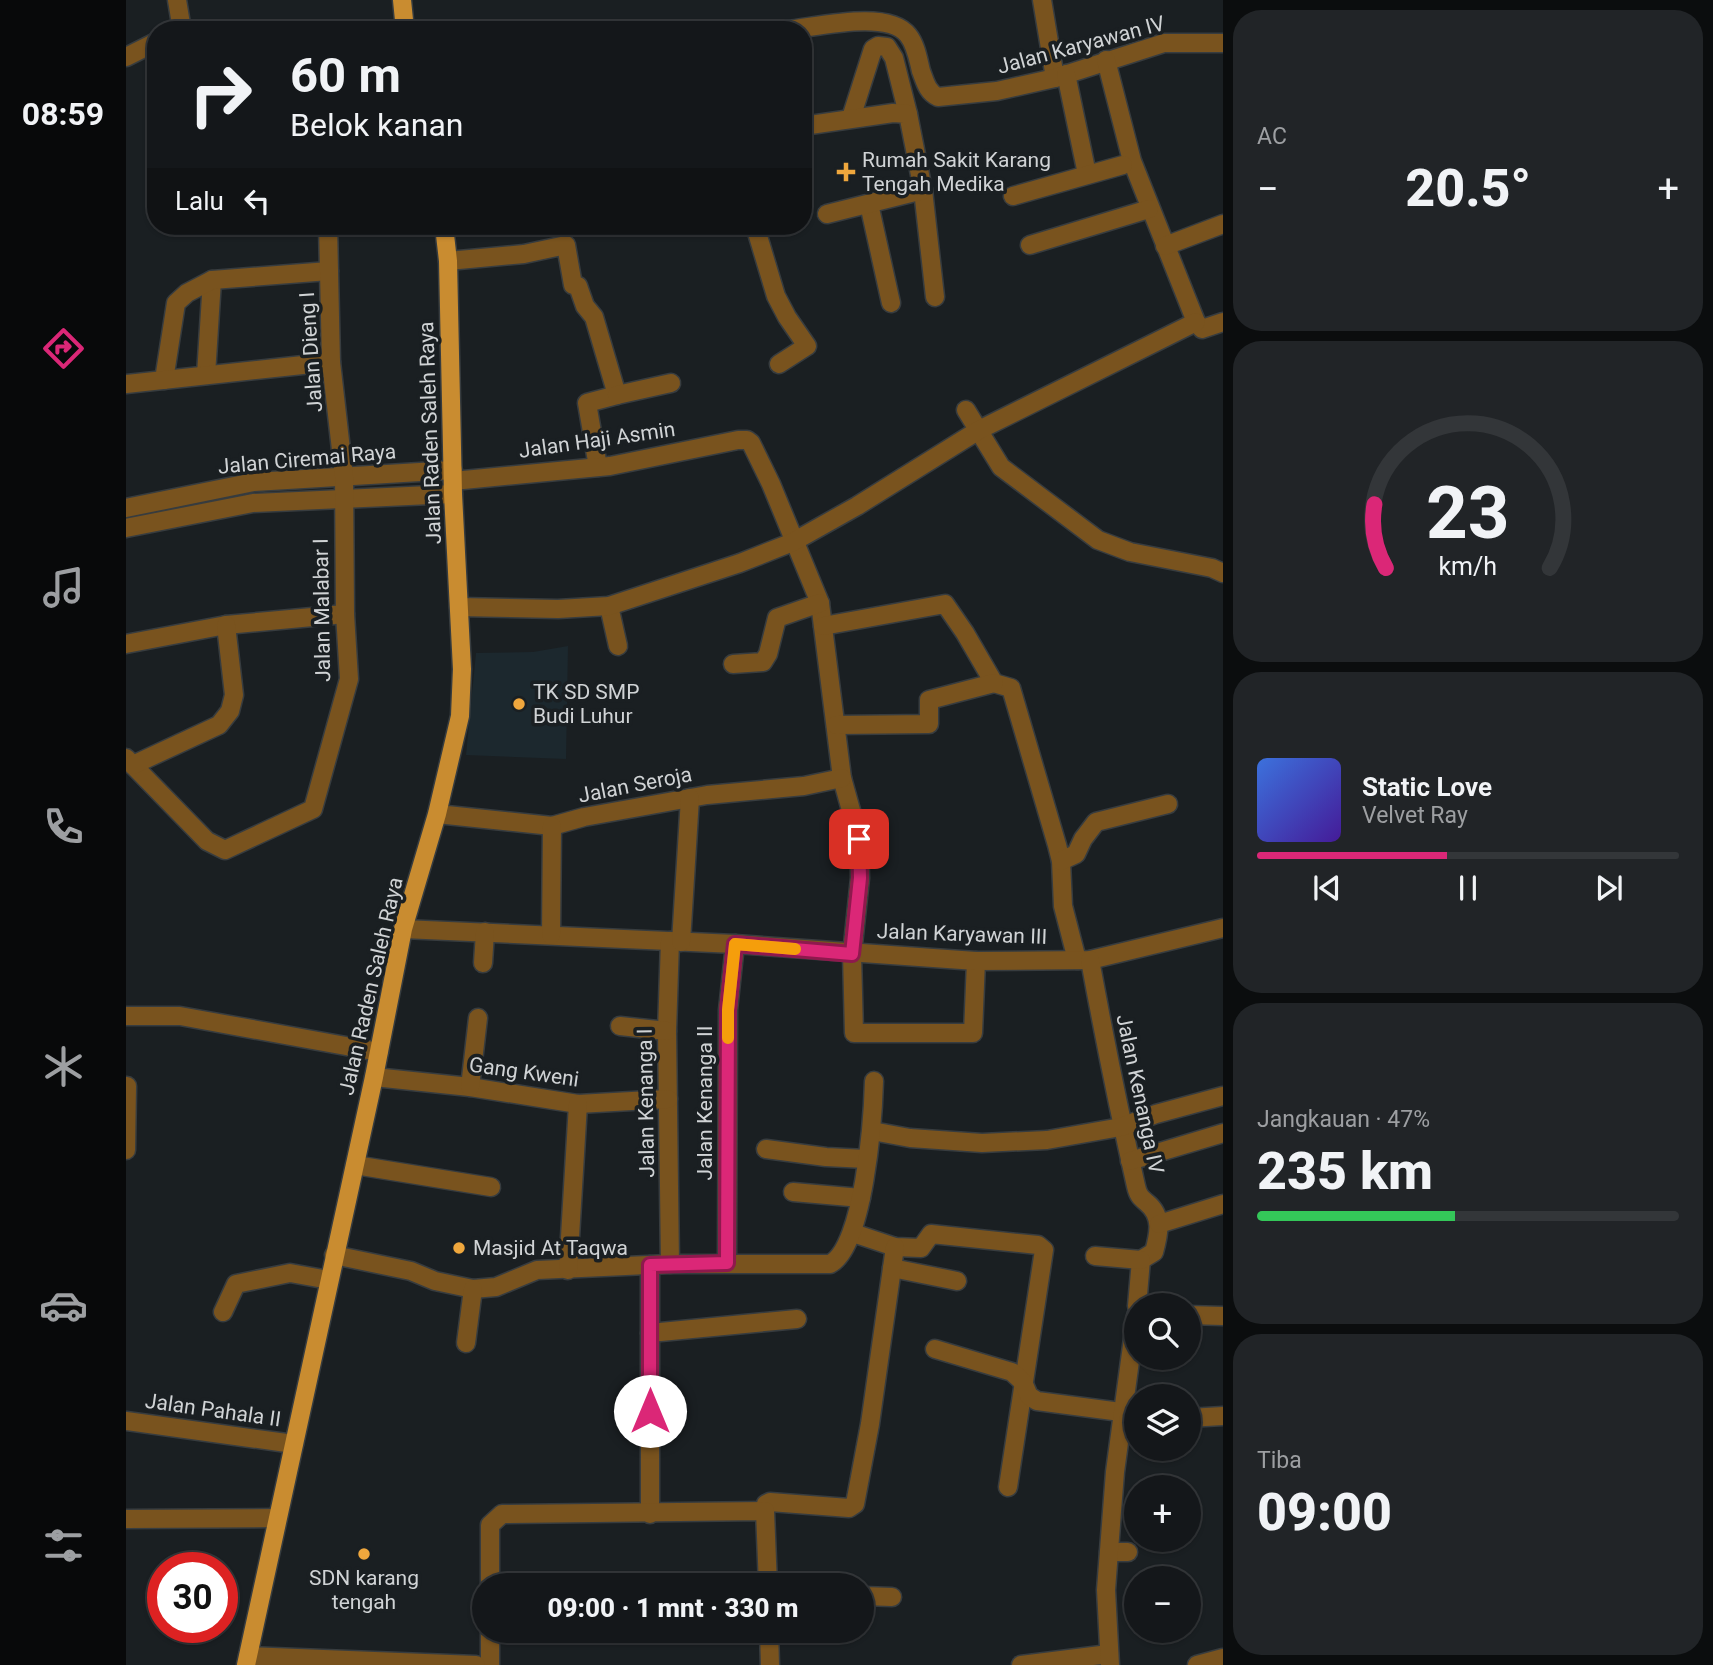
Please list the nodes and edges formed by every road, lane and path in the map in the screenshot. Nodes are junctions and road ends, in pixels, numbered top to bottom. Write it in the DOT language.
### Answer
graph roads {
  1 [pos="177,0"];
  2 [pos="402,0"];
  3 [pos="1042,0"];
  4 [pos="180,21"];
  5 [pos="404,21"];
  6 [pos="812,27"];
  7 [pos="1223,43"];
  8 [pos="147,46"];
  9 [pos="126,57"];
  10 [pos="1106,60"];
  11 [pos="1061,76"];
  12 [pos="908,114"];
  13 [pos="851,118"];
  14 [pos="812,124"];
  15 [pos="1123,165"];
  16 [pos="1087,174"];
  17 [pos="923,190"];
  18 [pos="1013,196"];
  19 [pos="869,204"];
  20 [pos="1149,209"];
  21 [pos="827,214"];
  22 [pos="1223,223"];
  23 [pos="328,235"];
  24 [pos="445,235"];
  25 [pos="758,235"];
  26 [pos="1031,245"];
  27 [pos="1166,246"];
  28 [pos="448,261"];
  29 [pos="329,271"];
  30 [pos="212,280"];
  31 [pos="935,298"];
  32 [pos="891,303"];
  33 [pos="1196,322"];
  34 [pos="1223,322"];
  35 [pos="331,362"];
  36 [pos="779,364"];
  37 [pos="206,375"];
  38 [pos="164,380"];
  39 [pos="671,383"];
  40 [pos="126,384"];
  41 [pos="617,395"];
  42 [pos="965,410"];
  43 [pos="984,438"];
  44 [pos="598,467"];
  45 [pos="344,476"];
  46 [pos="453,481"];
  47 [pos="222,488"];
  48 [pos="344,499"];
  49 [pos="126,508"];
  50 [pos="224,508"];
  51 [pos="126,528"];
  52 [pos="793,542"];
  53 [pos="1223,573"];
  54 [pos="820,603"];
  55 [pos="609,606"];
  56 [pos="460,607"];
  57 [pos="345,614"];
  58 [pos="226,625"];
  59 [pos="823,626"];
  60 [pos="126,644"];
  61 [pos="618,646"];
  62 [pos="733,664"];
  63 [pos="995,683"];
  64 [pos="836,725"];
  65 [pos="130,762"];
  66 [pos="842,778"];
  67 [pos="690,798"];
  68 [pos="1168,804"];
  69 [pos="437,814"];
  70 [pos="552,826"];
  71 [pos="1061,862"];
  72 [pos="1223,928"];
  73 [pos="403,929"];
  74 [pos="485,932"];
  75 [pos="551,936"];
  76 [pos="676,941"];
  77 [pos="735,944"];
  78 [pos="852,954"];
  79 [pos="1083,960"];
  80 [pos="976,961"];
  81 [pos="483,963"];
  82 [pos="126,1016"];
  83 [pos="478,1018"];
  84 [pos="620,1026"];
  85 [pos="667,1031"];
  86 [pos="379,1052"];
  87 [pos="374,1077"];
  88 [pos="874,1081"];
  89 [pos="127,1086"];
  90 [pos="470,1087"];
  91 [pos="1223,1096"];
  92 [pos="668,1100"];
  93 [pos="578,1104"];
  94 [pos="1121,1127"];
  95 [pos="872,1131"];
  96 [pos="1223,1133"];
  97 [pos="766,1149"];
  98 [pos="126,1150"];
  99 [pos="866,1159"];
  100 [pos="1130,1161"];
  101 [pos="355,1165"];
  102 [pos="491,1187"];
  103 [pos="793,1192"];
  104 [pos="861,1198"];
  105 [pos="1223,1204"];
  106 [pos="1159,1224"];
  107 [pos="853,1233"];
  108 [pos="895,1247"];
  109 [pos="334,1255"];
  110 [pos="1095,1256"];
  111 [pos="1141,1260"];
  112 [pos="727,1263"];
  113 [pos="670,1264"];
  114 [pos="650,1265"];
  115 [pos="892,1268"];
  116 [pos="568,1270"];
  117 [pos="329,1280"];
  118 [pos="957,1281"];
  119 [pos="472,1289"];
  120 [pos="1138,1293"];
  121 [pos="223,1312"];
  122 [pos="1201,1315"];
  123 [pos="1223,1316"];
  124 [pos="797,1319"];
  125 [pos="650,1334"];
  126 [pos="466,1343"];
  127 [pos="934,1349"];
  128 [pos="1023,1382"];
  129 [pos="1124,1412"];
  130 [pos="1223,1416"];
  131 [pos="1201,1417"];
  132 [pos="126,1421"];
  133 [pos="295,1444"];
  134 [pos="1124,1448"];
  135 [pos="1008,1487"];
  136 [pos="765,1511"];
  137 [pos="650,1514"];
  138 [pos="277,1518"];
  139 [pos="126,1520"];
  140 [pos="1109,1552"];
  141 [pos="1124,1552"];
  142 [pos="490,1573"];
  143 [pos="767,1573"];
  144 [pos="874,1596"];
  145 [pos="892,1597"];
  146 [pos="490,1643"];
  147 [pos="769,1643"];
  148 [pos="1223,1658"];
  149 [pos="247,1660"];
  150 [pos="1110,1660"];
  151 [pos="476,1665"];
  152 [pos="490,1665"];
  153 [pos="770,1665"];
  154 [pos="1021,1665"];
  155 [pos="1197,1665"];
  1 -- 4 [label="street"];
  2 -- 5 [label="main road"];
  3 -- 11 [label="street"];
  6 -- 11 [label="street, Jalan Karyawan IV"];
  7 -- 10 [label="street, Jalan Karyawan IV"];
  8 -- 9 [label="street"];
  10 -- 11 [label="street, Jalan Karyawan IV"];
  10 -- 20 [label="street"];
  11 -- 16 [label="street"];
  12 -- 13 [label="street"];
  12 -- 13 [label="street"];
  12 -- 17 [label="street"];
  13 -- 14 [label="street"];
  15 -- 16 [label="street"];
  16 -- 18 [label="street"];
  17 -- 19 [label="street"];
  17 -- 31 [label="street"];
  19 -- 21 [label="street"];
  19 -- 32 [label="street"];
  20 -- 26 [label="street"];
  20 -- 27 [label="street"];
  22 -- 27 [label="street"];
  23 -- 29 [label="street, Jalan Dieng I"];
  24 -- 28 [label="main road, Jalan Raden Saleh Raya"];
  25 -- 36 [label="street"];
  27 -- 33 [label="street"];
  28 -- 41 [label="street"];
  28 -- 46 [label="main road, Jalan Raden Saleh Raya"];
  29 -- 30 [label="street"];
  29 -- 35 [label="street, Jalan Dieng I"];
  30 -- 37 [label="street"];
  30 -- 38 [label="street"];
  33 -- 34 [label="street"];
  33 -- 43 [label="street"];
  35 -- 37 [label="street"];
  35 -- 45 [label="street, Jalan Dieng I"];
  37 -- 38 [label="street"];
  38 -- 40 [label="street"];
  39 -- 41 [label="street"];
  41 -- 44 [label="street"];
  42 -- 43 [label="street"];
  43 -- 52 [label="street"];
  43 -- 53 [label="street"];
  44 -- 46 [label="street, Jalan Haji Asmin"];
  44 -- 52 [label="street, Jalan Haji Asmin"];
  45 -- 46 [label="street, Jalan Ciremai Raya"];
  45 -- 47 [label="street, Jalan Ciremai Raya"];
  45 -- 48 [label="street, Jalan Malabar I"];
  46 -- 48 [label="street, Jalan Ciremai Raya"];
  46 -- 56 [label="main road, Jalan Raden Saleh Raya"];
  47 -- 49 [label="street, Jalan Ciremai Raya"];
  47 -- 50 [label="street"];
  48 -- 50 [label="street, Jalan Ciremai Raya"];
  48 -- 57 [label="street, Jalan Malabar I"];
  50 -- 51 [label="street, Jalan Ciremai Raya"];
  52 -- 54 [label="street"];
  52 -- 55 [label="street"];
  54 -- 59 [label="street"];
  54 -- 62 [label="street"];
  55 -- 56 [label="street"];
  55 -- 61 [label="street"];
  56 -- 69 [label="main road, Jalan Raden Saleh Raya"];
  57 -- 58 [label="street"];
  57 -- 65 [label="street, Jalan Malabar I"];
  58 -- 60 [label="street"];
  58 -- 65 [label="street"];
  59 -- 63 [label="street"];
  59 -- 64 [label="street"];
  63 -- 64 [label="street"];
  63 -- 71 [label="street, Jalan Kenanga IV"];
  64 -- 66 [label="street"];
  66 -- 67 [label="street, Jalan Seroja"];
  66 -- 78 [label="street"];
  67 -- 70 [label="street, Jalan Seroja"];
  67 -- 76 [label="street, Jalan Kenanga I"];
  68 -- 71 [label="street"];
  69 -- 70 [label="street, Jalan Seroja"];
  69 -- 73 [label="main road, Jalan Raden Saleh Raya"];
  70 -- 75 [label="street"];
  71 -- 79 [label="street, Jalan Kenanga IV"];
  72 -- 79 [label="street, Jalan Karyawan III"];
  73 -- 74 [label="street, Jalan Karyawan III"];
  73 -- 86 [label="main road, Jalan Raden Saleh Raya"];
  74 -- 75 [label="street, Jalan Karyawan III"];
  74 -- 81 [label="street"];
  75 -- 76 [label="street, Jalan Karyawan III"];
  76 -- 77 [label="street, Jalan Karyawan III"];
  76 -- 85 [label="street, Jalan Kenanga I"];
  77 -- 78 [label="street, Jalan Karyawan III"];
  77 -- 112 [label="street, Jalan Kenanga II"];
  78 -- 80 [label="street, Jalan Karyawan III"];
  78 -- 80 [label="street"];
  79 -- 80 [label="street, Jalan Karyawan III"];
  79 -- 94 [label="street, Jalan Kenanga IV"];
  82 -- 86 [label="street"];
  83 -- 90 [label="street"];
  84 -- 85 [label="street"];
  85 -- 92 [label="street, Jalan Kenanga I"];
  86 -- 87 [label="main road, Jalan Raden Saleh Raya"];
  87 -- 90 [label="street, Gang Kweni"];
  87 -- 101 [label="main road, Jalan Raden Saleh Raya"];
  88 -- 95 [label="street"];
  89 -- 98 [label="street"];
  90 -- 93 [label="street, Gang Kweni"];
  91 -- 94 [label="street"];
  92 -- 93 [label="street, Gang Kweni"];
  92 -- 113 [label="street, Jalan Kenanga I"];
  93 -- 116 [label="street"];
  94 -- 95 [label="street"];
  94 -- 100 [label="street, Jalan Kenanga IV"];
  95 -- 99 [label="street"];
  96 -- 100 [label="street"];
  97 -- 99 [label="street"];
  99 -- 104 [label="street"];
  100 -- 106 [label="street, Jalan Kenanga IV"];
  101 -- 102 [label="street"];
  101 -- 109 [label="main road, Jalan Raden Saleh Raya"];
  103 -- 104 [label="street"];
  104 -- 107 [label="street"];
  105 -- 106 [label="street"];
  106 -- 111 [label="street"];
  107 -- 108 [label="street"];
  107 -- 112 [label="street"];
  108 -- 115 [label="street"];
  108 -- 128 [label="street"];
  109 -- 117 [label="main road, Jalan Raden Saleh Raya"];
  109 -- 119 [label="street"];
  110 -- 111 [label="street"];
  111 -- 120 [label="street"];
  112 -- 113 [label="street"];
  113 -- 114 [label="street"];
  114 -- 116 [label="street"];
  114 -- 125 [label="street"];
  115 -- 118 [label="street"];
  115 -- 136 [label="street"];
  116 -- 119 [label="street"];
  117 -- 121 [label="street"];
  117 -- 133 [label="main road, Jalan Raden Saleh Raya"];
  119 -- 126 [label="street"];
  122 -- 123 [label="street"];
  124 -- 125 [label="street"];
  125 -- 137 [label="street"];
  127 -- 128 [label="street"];
  128 -- 129 [label="street"];
  128 -- 135 [label="street"];
  130 -- 131 [label="street"];
  132 -- 133 [label="street, Jalan Pahala II"];
  133 -- 138 [label="main road, Jalan Raden Saleh Raya"];
  134 -- 140 [label="street"];
  136 -- 137 [label="street"];
  136 -- 143 [label="street"];
  137 -- 142 [label="street"];
  138 -- 139 [label="street"];
  138 -- 149 [label="main road, Jalan Raden Saleh Raya"];
  140 -- 141 [label="street"];
  140 -- 150 [label="street"];
  144 -- 145 [label="street"];
  146 -- 152 [label="street"];
  147 -- 153 [label="street"];
  148 -- 155 [label="street"];
  149 -- 151 [label="street"];
  150 -- 154 [label="street"];
}
